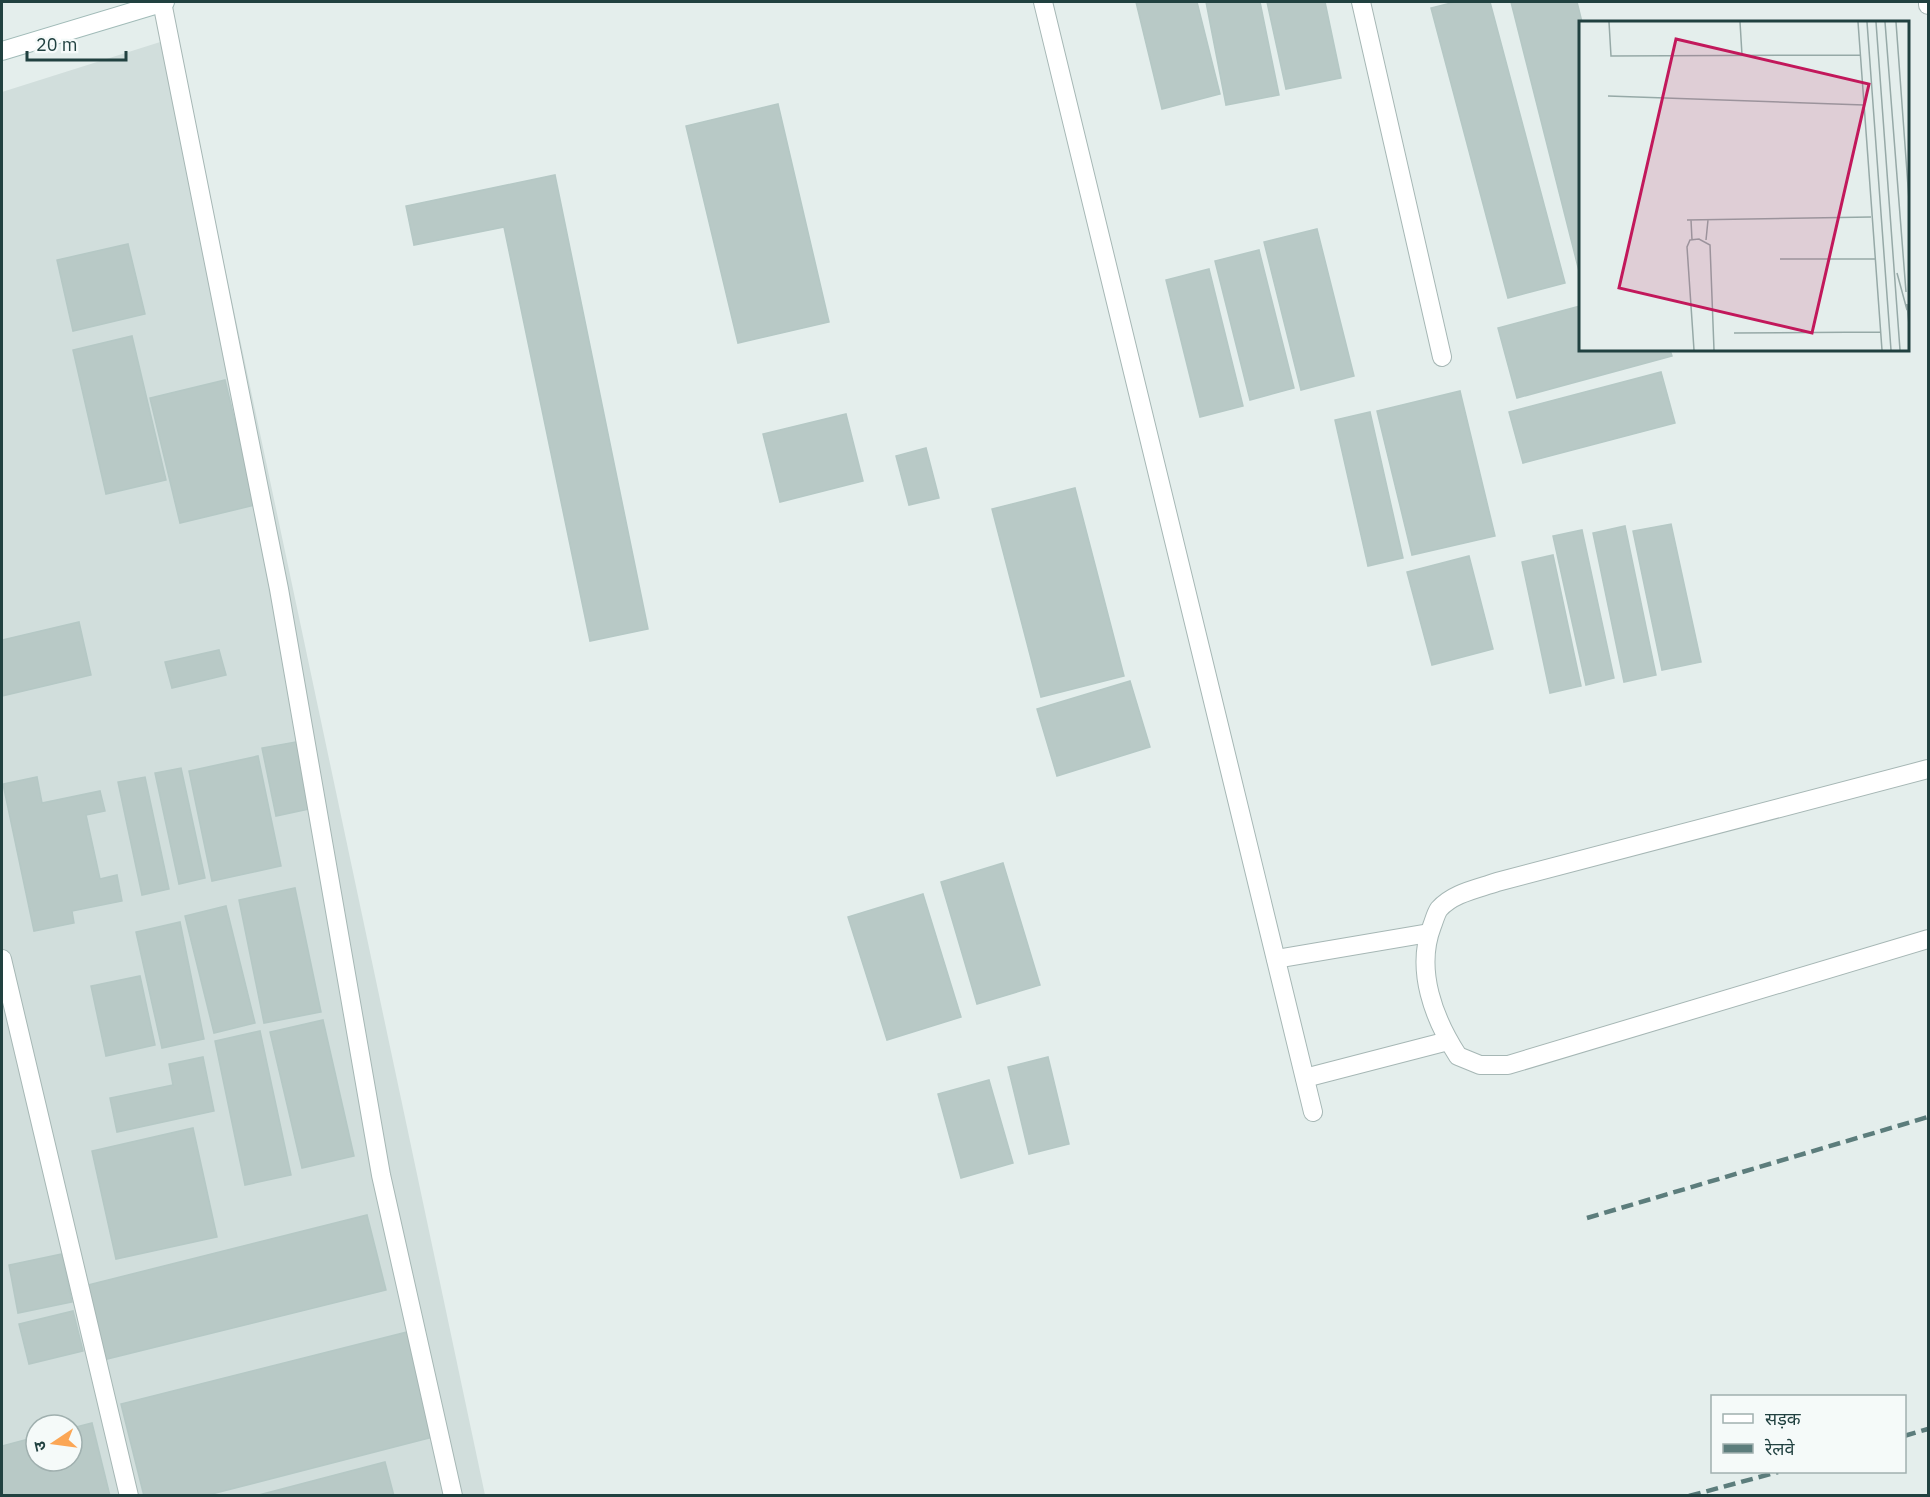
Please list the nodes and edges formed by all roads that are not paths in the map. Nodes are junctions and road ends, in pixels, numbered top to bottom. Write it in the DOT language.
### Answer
graph roads {
  1 [pos="164,2"];
  2 [pos="1042,2"];
  3 [pos="1361,2"];
  4 [pos="2,51"];
  5 [pos="1442,357"];
  6 [pos="1929,769"];
  7 [pos="1429,933"];
  8 [pos="1929,939"];
  9 [pos="1276,959"];
  10 [pos="2,960"];
  11 [pos="5,986"];
  12 [pos="1448,1041"];
  13 [pos="1305,1078"];
  14 [pos="1313,1112"];
  15 [pos="129,1496"];
  16 [pos="453,1496"];
  1 -- 4 [label="main road"];
  1 -- 16 [label="main road"];
  2 -- 9 [label="main road"];
  3 -- 5 [label="main road"];
  6 -- 7 [label="main road"];
  7 -- 9 [label="main road"];
  7 -- 12 [label="main road"];
  8 -- 12 [label="main road"];
  9 -- 13 [label="main road"];
  10 -- 11 [label="main road"];
  11 -- 15 [label="main road"];
  12 -- 13 [label="main road"];
  13 -- 14 [label="main road"];
}
